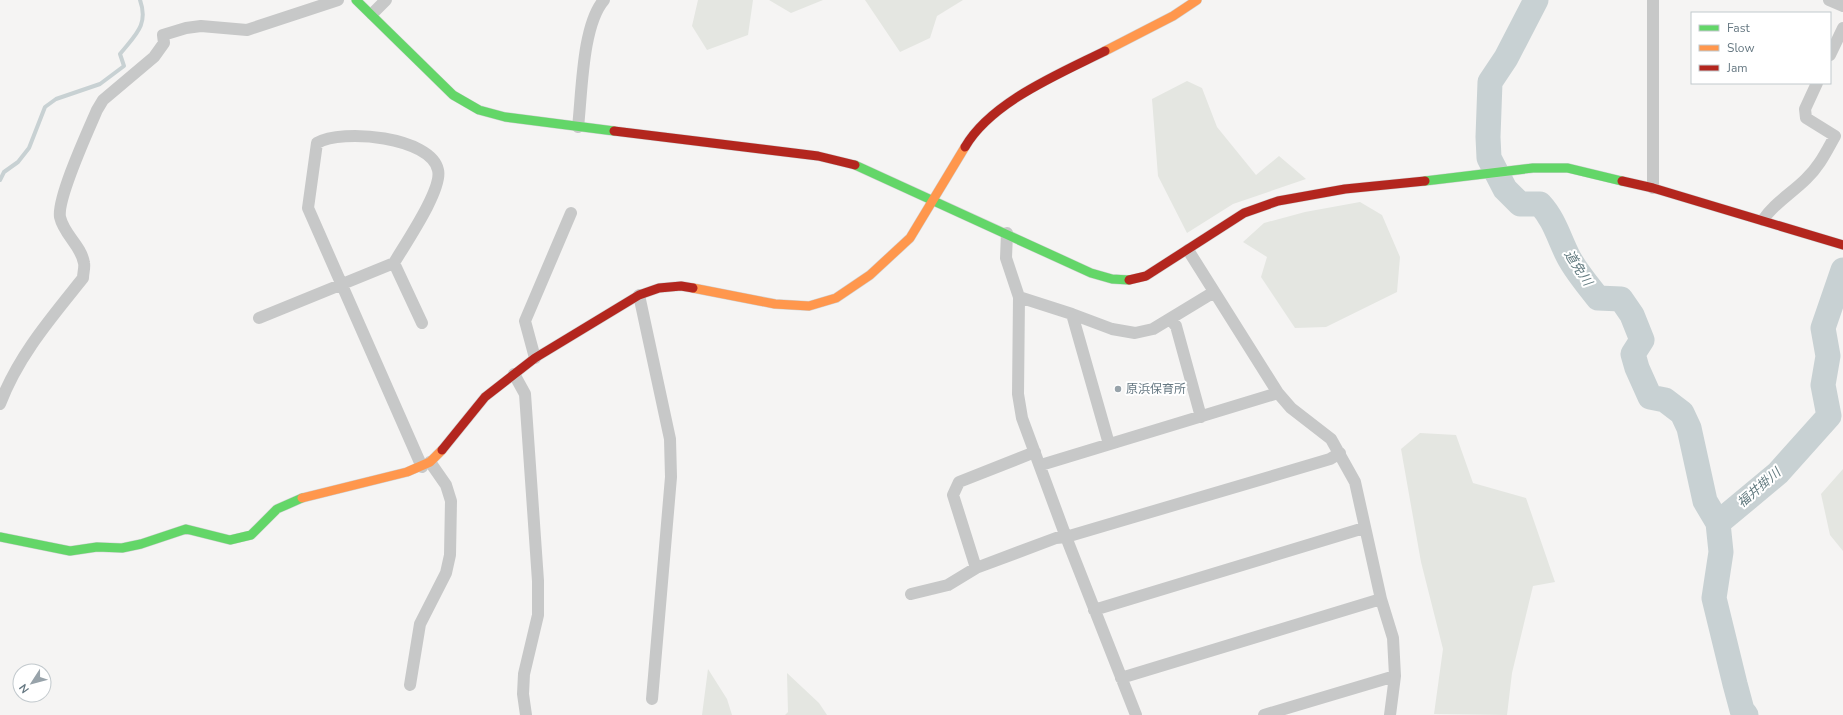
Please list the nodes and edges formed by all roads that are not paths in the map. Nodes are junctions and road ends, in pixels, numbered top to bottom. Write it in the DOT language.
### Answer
graph roads {
  1 [pos="338,0"];
  2 [pos="356,0"];
  3 [pos="386,0"];
  4 [pos="604,0"];
  5 [pos="1197,0"];
  6 [pos="1653,0"];
  7 [pos="1829,0"];
  8 [pos="1843,6"];
  9 [pos="372,14"];
  10 [pos="1843,28"];
  11 [pos="1831,53"];
  12 [pos="1817,84"];
  13 [pos="578,127"];
  14 [pos="1652,188"];
  15 [pos="935,199"];
  16 [pos="571,213"];
  17 [pos="1764,220"];
  18 [pos="1007,233"];
  19 [pos="1843,245"];
  20 [pos="1188,250"];
  21 [pos="394,263"];
  22 [pos="342,283"];
  23 [pos="1214,292"];
  24 [pos="639,295"];
  25 [pos="1018,297"];
  26 [pos="1072,314"];
  27 [pos="259,318"];
  28 [pos="1170,318"];
  29 [pos="422,323"];
  30 [pos="535,358"];
  31 [pos="514,374"];
  32 [pos="1278,393"];
  33 [pos="0,404"];
  34 [pos="1201,416"];
  35 [pos="1109,444"];
  36 [pos="1035,452"];
  37 [pos="1340,453"];
  38 [pos="426,464"];
  39 [pos="1041,465"];
  40 [pos="1364,528"];
  41 [pos="0,536"];
  42 [pos="1066,537"];
  43 [pos="976,568"];
  44 [pos="911,594"];
  45 [pos="1381,599"];
  46 [pos="1094,610"];
  47 [pos="1395,676"];
  48 [pos="1121,678"];
  49 [pos="410,685"];
  50 [pos="652,699"];
  51 [pos="526,715"];
  52 [pos="1136,715"];
  53 [pos="1264,715"];
  54 [pos="1390,715"];
  1 -- 33 [label="street"];
  2 -- 9 [label="street"];
  3 -- 9 [label="street"];
  4 -- 13 [label="street"];
  5 -- 15 [label="street"];
  6 -- 14 [label="street"];
  7 -- 8 [label="street"];
  9 -- 13 [label="street"];
  10 -- 11 [label="street"];
  12 -- 17 [label="street"];
  13 -- 15 [label="street"];
  14 -- 17 [label="street"];
  14 -- 20 [label="street"];
  15 -- 18 [label="street"];
  15 -- 24 [label="street"];
  16 -- 30 [label="street"];
  17 -- 19 [label="street"];
  18 -- 20 [label="street"];
  18 -- 25 [label="street"];
  20 -- 23 [label="street"];
  21 -- 22 [label="street"];
  21 -- 22 [label="street"];
  21 -- 29 [label="street"];
  22 -- 27 [label="street"];
  22 -- 38 [label="street"];
  23 -- 28 [label="street"];
  23 -- 32 [label="street"];
  24 -- 30 [label="street"];
  24 -- 50 [label="street"];
  25 -- 26 [label="street"];
  25 -- 36 [label="street"];
  26 -- 28 [label="street"];
  26 -- 35 [label="street"];
  28 -- 34 [label="street"];
  30 -- 31 [label="street"];
  31 -- 38 [label="street"];
  31 -- 51 [label="street"];
  32 -- 34 [label="street"];
  32 -- 37 [label="street"];
  34 -- 35 [label="street"];
  35 -- 39 [label="street"];
  36 -- 39 [label="street"];
  36 -- 43 [label="street"];
  37 -- 40 [label="street"];
  37 -- 42 [label="street"];
  38 -- 41 [label="street"];
  38 -- 49 [label="street"];
  39 -- 42 [label="street"];
  40 -- 45 [label="street"];
  40 -- 46 [label="street"];
  42 -- 43 [label="street"];
  42 -- 46 [label="street"];
  43 -- 44 [label="street"];
  45 -- 47 [label="street"];
  45 -- 48 [label="street"];
  46 -- 48 [label="street"];
  47 -- 53 [label="street"];
  47 -- 54 [label="street"];
  48 -- 52 [label="street"];
}
